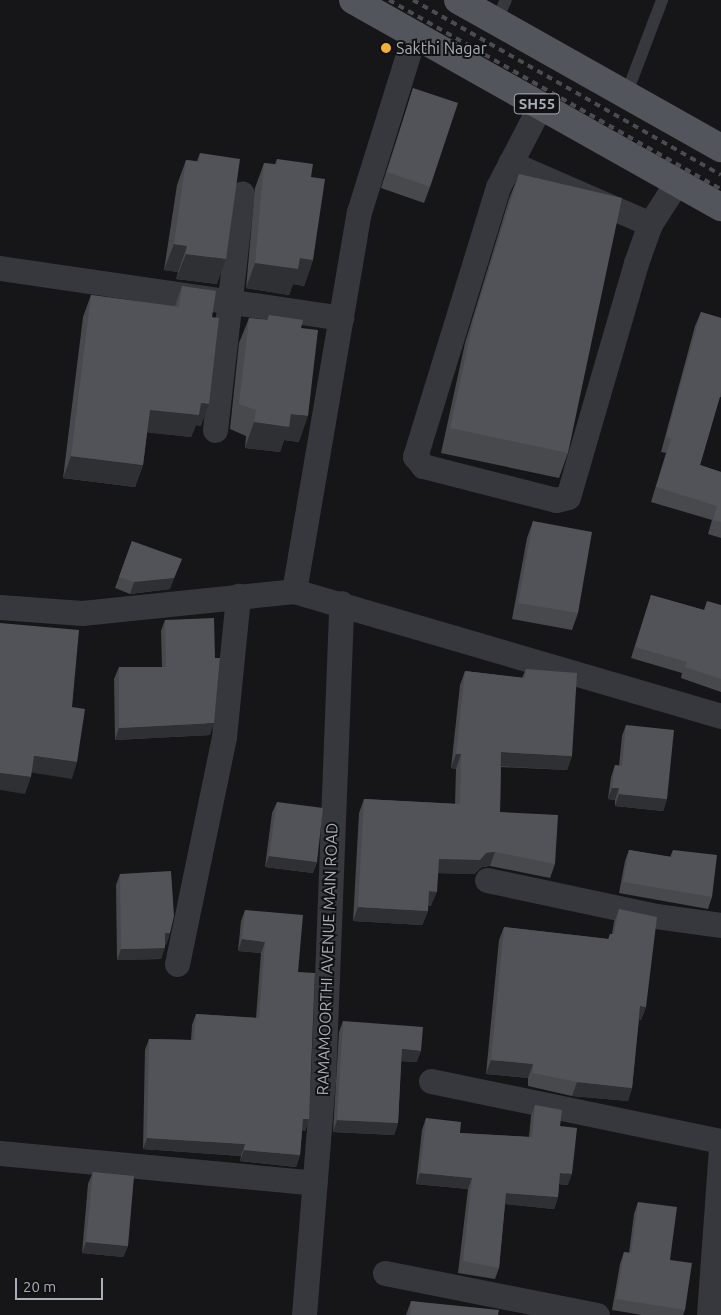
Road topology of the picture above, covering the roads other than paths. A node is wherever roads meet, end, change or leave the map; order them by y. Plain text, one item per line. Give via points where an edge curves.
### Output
1 (353, 0) edge
2 (458, 0) edge
3 (662, 0) edge
4 (501, 11) edge
5 (414, 35) junction
6 (626, 95) junction
7 (540, 106) junction
8 (721, 148) edge
9 (510, 163) junction
10 (677, 182) junction
11 (242, 194) dead end
12 (721, 207) edge
13 (650, 224) junction
14 (0, 268) edge
15 (230, 301) junction
16 (341, 318) junction
17 (215, 430) dead end
18 (294, 591) junction
19 (238, 596) junction
20 (341, 603) junction
21 (0, 607) edge
22 (721, 716) edge
23 (487, 880) dead end
24 (721, 925) edge
25 (177, 964) dead end
26 (431, 1081) dead end
27 (721, 1141) edge
28 (721, 1148) edge
29 (0, 1153) edge
30 (315, 1183) junction
31 (385, 1273) dead end
32 (714, 1299) edge
33 (304, 1315) edge
34 (597, 1315) edge

1 - 5 main road, SH55
2 - 4 main road
3 - 6 lane
4 - 6 main road
5 - 7 main road, SH55
5 - 16 street via 359,212
6 - 8 main road
7 - 9 street
7 - 10 main road, SH55
9 - 13 street
9 - 13 street via 498,187 415,456 423,466 556,500 568,497
10 - 12 main road, SH55
10 - 13 street
11 - 15 street
14 - 15 street
15 - 16 street
15 - 17 street
16 - 18 street
18 - 19 street
18 - 20 street
19 - 21 street via 82,613
19 - 25 street via 224,737
20 - 22 street
20 - 30 street, RAMAMOORTHI AVENUE MAIN ROAD via 323,1081
23 - 24 street via 656,916
26 - 27 street
28 - 32 street
29 - 30 street
30 - 33 street, RAMAMOORTHI AVENUE MAIN ROAD
31 - 34 street

